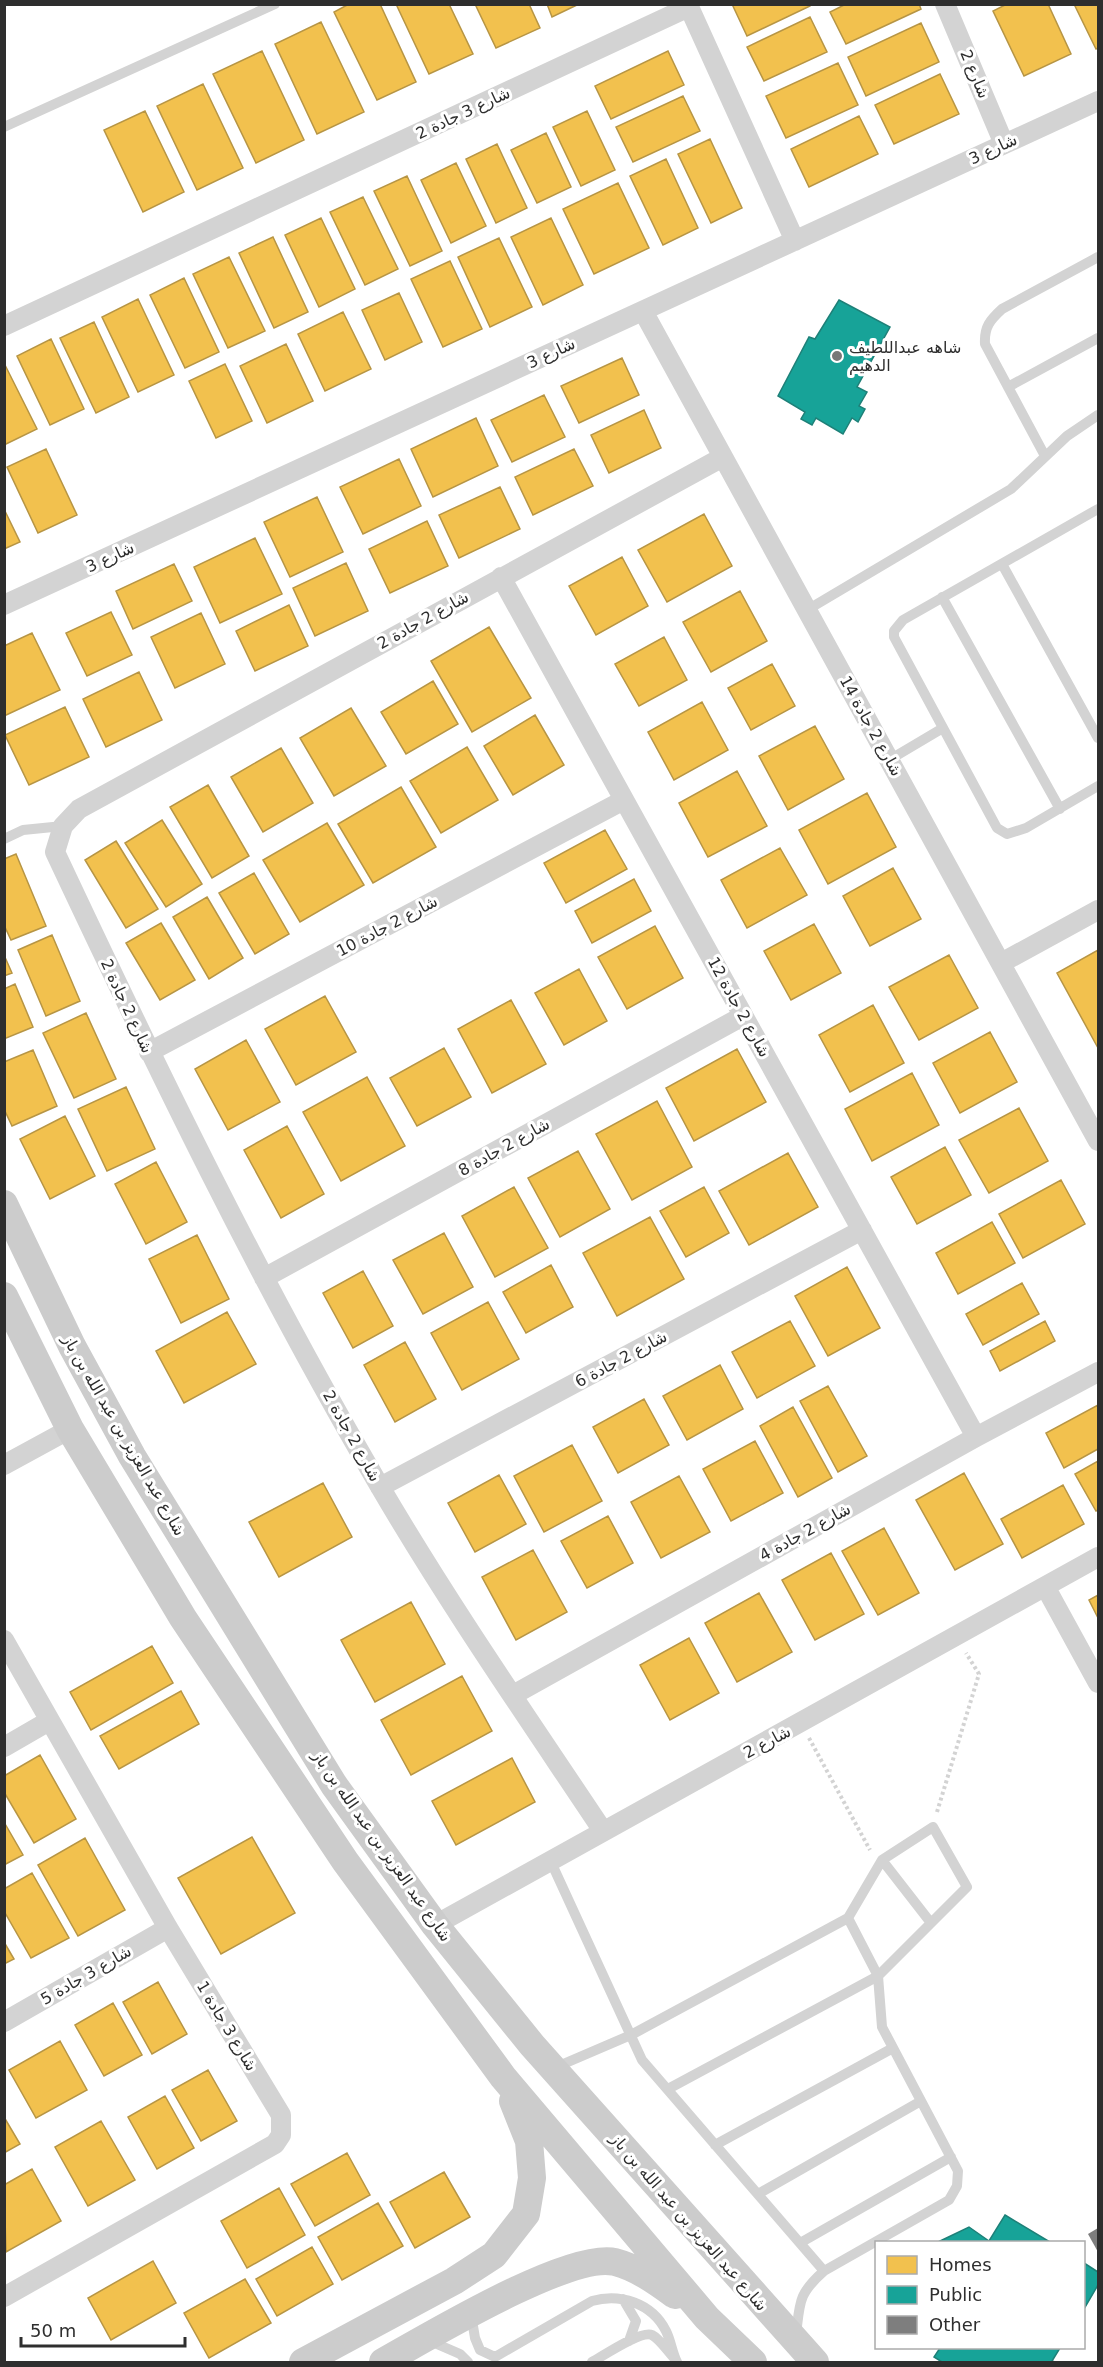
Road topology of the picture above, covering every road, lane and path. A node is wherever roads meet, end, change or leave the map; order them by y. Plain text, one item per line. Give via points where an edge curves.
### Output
1 (275, 4) edge
2 (945, 4) edge
3 (689, 6) edge
4 (1098, 101) edge
5 (4, 127) edge
6 (1004, 144) junction
7 (795, 241) junction
8 (1098, 257) edge
9 (643, 311) junction
10 (4, 326) edge
11 (1098, 338) edge
12 (1008, 387) junction
13 (1098, 415) edge
14 (1045, 456) junction
15 (723, 457) junction
16 (1098, 509) edge
17 (1002, 564) junction
18 (501, 577) junction
19 (942, 597) junction
20 (4, 605) edge
21 (807, 610) junction
22 (943, 728) junction
23 (1098, 738) edge
24 (889, 760) junction
25 (1098, 786) edge
26 (624, 800) junction
27 (1060, 808) junction
28 (63, 826) junction
29 (4, 839) edge
30 (1098, 910) edge
31 (1001, 963) junction
32 (743, 1016) junction
33 (149, 1052) junction
34 (1098, 1141) edge
35 (4, 1204) edge
36 (862, 1230) junction
37 (264, 1278) junction
38 (4, 1296) edge
39 (1098, 1372) edge
40 (70, 1429) junction
41 (976, 1437) junction
42 (4, 1465) edge
43 (380, 1487) junction
44 (122, 1514) junction
45 (194, 1557) junction
46 (1098, 1557) edge
47 (1046, 1588) junction
48 (183, 1618) junction
49 (957, 1638) junction
50 (4, 1640) edge
51 (1098, 1683) edge
52 (513, 1695) junction
53 (280, 1696) junction
54 (49, 1721) junction
55 (801, 1724) junction
56 (4, 1746) edge
57 (933, 1827) junction
58 (603, 1831) junction
59 (551, 1862) junction
60 (880, 1862) junction
61 (848, 1918) junction
62 (931, 1923) junction
63 (435, 1925) junction
64 (168, 1928) junction
65 (878, 1976) junction
66 (4, 2022) edge
67 (631, 2035) junction
68 (893, 2048) junction
69 (554, 2068) junction
70 (503, 2077) junction
71 (668, 2090) junction
72 (921, 2101) junction
73 (715, 2145) junction
74 (951, 2157) junction
75 (758, 2194) junction
76 (876, 2241) edge
77 (875, 2242) edge
78 (800, 2243) junction
79 (824, 2271) junction
80 (454, 2281) junction
81 (4, 2297) edge
82 (623, 2299) junction
83 (471, 2313) junction
84 (707, 2318) junction
85 (424, 2339) junction
86 (628, 2342) junction
87 (795, 2342) junction
88 (500, 2359) edge
89 (676, 2361) edge
90 (303, 2362) edge
91 (383, 2362) edge
92 (468, 2362) edge
93 (592, 2362) edge
94 (753, 2362) edge
95 (815, 2362) edge

1 - 5 lane
2 - 6 street, شارع 2
3 - 7 street, شارع 3 جادة 2
3 - 10 street, شارع 3 جادة 2
4 - 6 street, شارع 3
6 - 7 street, شارع 3
7 - 9 street, شارع 3
8 - 12 lane via 1002,309 989,320 985,344
9 - 15 street, شارع 2 جادة 14
9 - 20 street, شارع 3
11 - 12 lane
12 - 14 lane
13 - 14 lane
14 - 21 lane via 1011,489
15 - 18 street, شارع 2 جادة 2
15 - 21 street, شارع 2 جادة 14
16 - 17 lane
17 - 19 lane
17 - 23 lane
18 - 26 street, شارع 2 جادة 12
18 - 28 street, شارع 2 جادة 2 via 79,809
19 - 22 lane via 903,620 894,637
19 - 27 lane
21 - 24 street, شارع 2 جادة 14
22 - 24 lane
22 - 27 lane via 997,828 1007,834 1016,832
24 - 31 street, شارع 2 جادة 14
25 - 27 lane
26 - 32 street, شارع 2 جادة 12
26 - 33 street, شارع 2 جادة 10
28 - 29 lane via 22,830
28 - 33 street, شارع 2 جادة 2 via 55,852
30 - 31 street
31 - 34 street, شارع 2 جادة 14
32 - 36 street, شارع 2 جادة 12
32 - 37 street, شارع 2 جادة 8
33 - 37 street, شارع 2 جادة 2
35 - 45 street, شارع عبد العزيز بن عبد الله بن باز via 72,1346 132,1456
36 - 41 street, شارع 2 جادة 12
36 - 43 street, شارع 2 جادة 6
37 - 43 street, شارع 2 جادة 2
38 - 40 street
39 - 41 street, شارع 2 جادة 4
40 - 42 street
40 - 44 street
41 - 52 street, شارع 2 جادة 4
43 - 52 street, شارع 2 جادة 2
44 - 45 street via 137,1526 165,1566 174,1571
44 - 48 street
45 - 53 street, شارع عبد العزيز بن عبد الله بن باز
46 - 47 street, شارع 2
47 - 49 street, شارع 2
47 - 51 street
48 - 53 street via 195,1606 203,1606 216,1617 259,1681
48 - 70 street via 345,1861
49 - 55 street, شارع 2
49 - 57 path via 979,1674
50 - 54 street, شارع 3 جادة 1
52 - 58 street, شارع 2 جادة 2
53 - 63 street, شارع عبد العزيز بن عبد الله بن باز via 334,1785
54 - 56 street
54 - 64 street, شارع 3 جادة 1
55 - 58 street, شارع 2
55 - 60 path
57 - 60 lane
57 - 62 lane via 967,1887
58 - 59 street, شارع 2
59 - 63 street, شارع 2
59 - 67 lane
60 - 61 lane
60 - 62 lane
61 - 65 lane
61 - 67 lane
62 - 65 lane
63 - 69 street, شارع عبد العزيز بن عبد الله بن باز
64 - 66 street, شارع 3 جادة 5
64 - 81 street, شارع 3 جادة 1 via 281,2115 281,2135 275,2144
65 - 68 lane via 882,2027
65 - 71 lane
67 - 69 lane
67 - 71 lane via 642,2060
68 - 72 lane
68 - 73 lane
69 - 87 street, شارع عبد العزيز بن عبد الله بن باز
70 - 80 street via 530,2141 532,2178 526,2214 494,2255
70 - 84 street
71 - 73 lane
72 - 74 lane
72 - 75 lane
73 - 75 lane
74 - 76 lane via 958,2171 957,2186 949,2199
74 - 78 lane
75 - 78 lane
77 - 79 lane
78 - 79 lane
79 - 87 lane via 806,2287 800,2301
80 - 83 street via 469,2294
80 - 90 street
82 - 86 lane via 636,2321
82 - 88 lane via 592,2301
82 - 89 lane via 649,2310 658,2319 670,2339
83 - 84 street via 568,2268 614,2262 648,2276
83 - 85 street
83 - 88 lane via 480,2350
84 - 94 street
85 - 91 street
85 - 92 lane via 460,2354
86 - 89 lane via 638,2336 654,2336
86 - 93 lane
87 - 95 street, شارع عبد العزيز بن عبد الله بن باز

